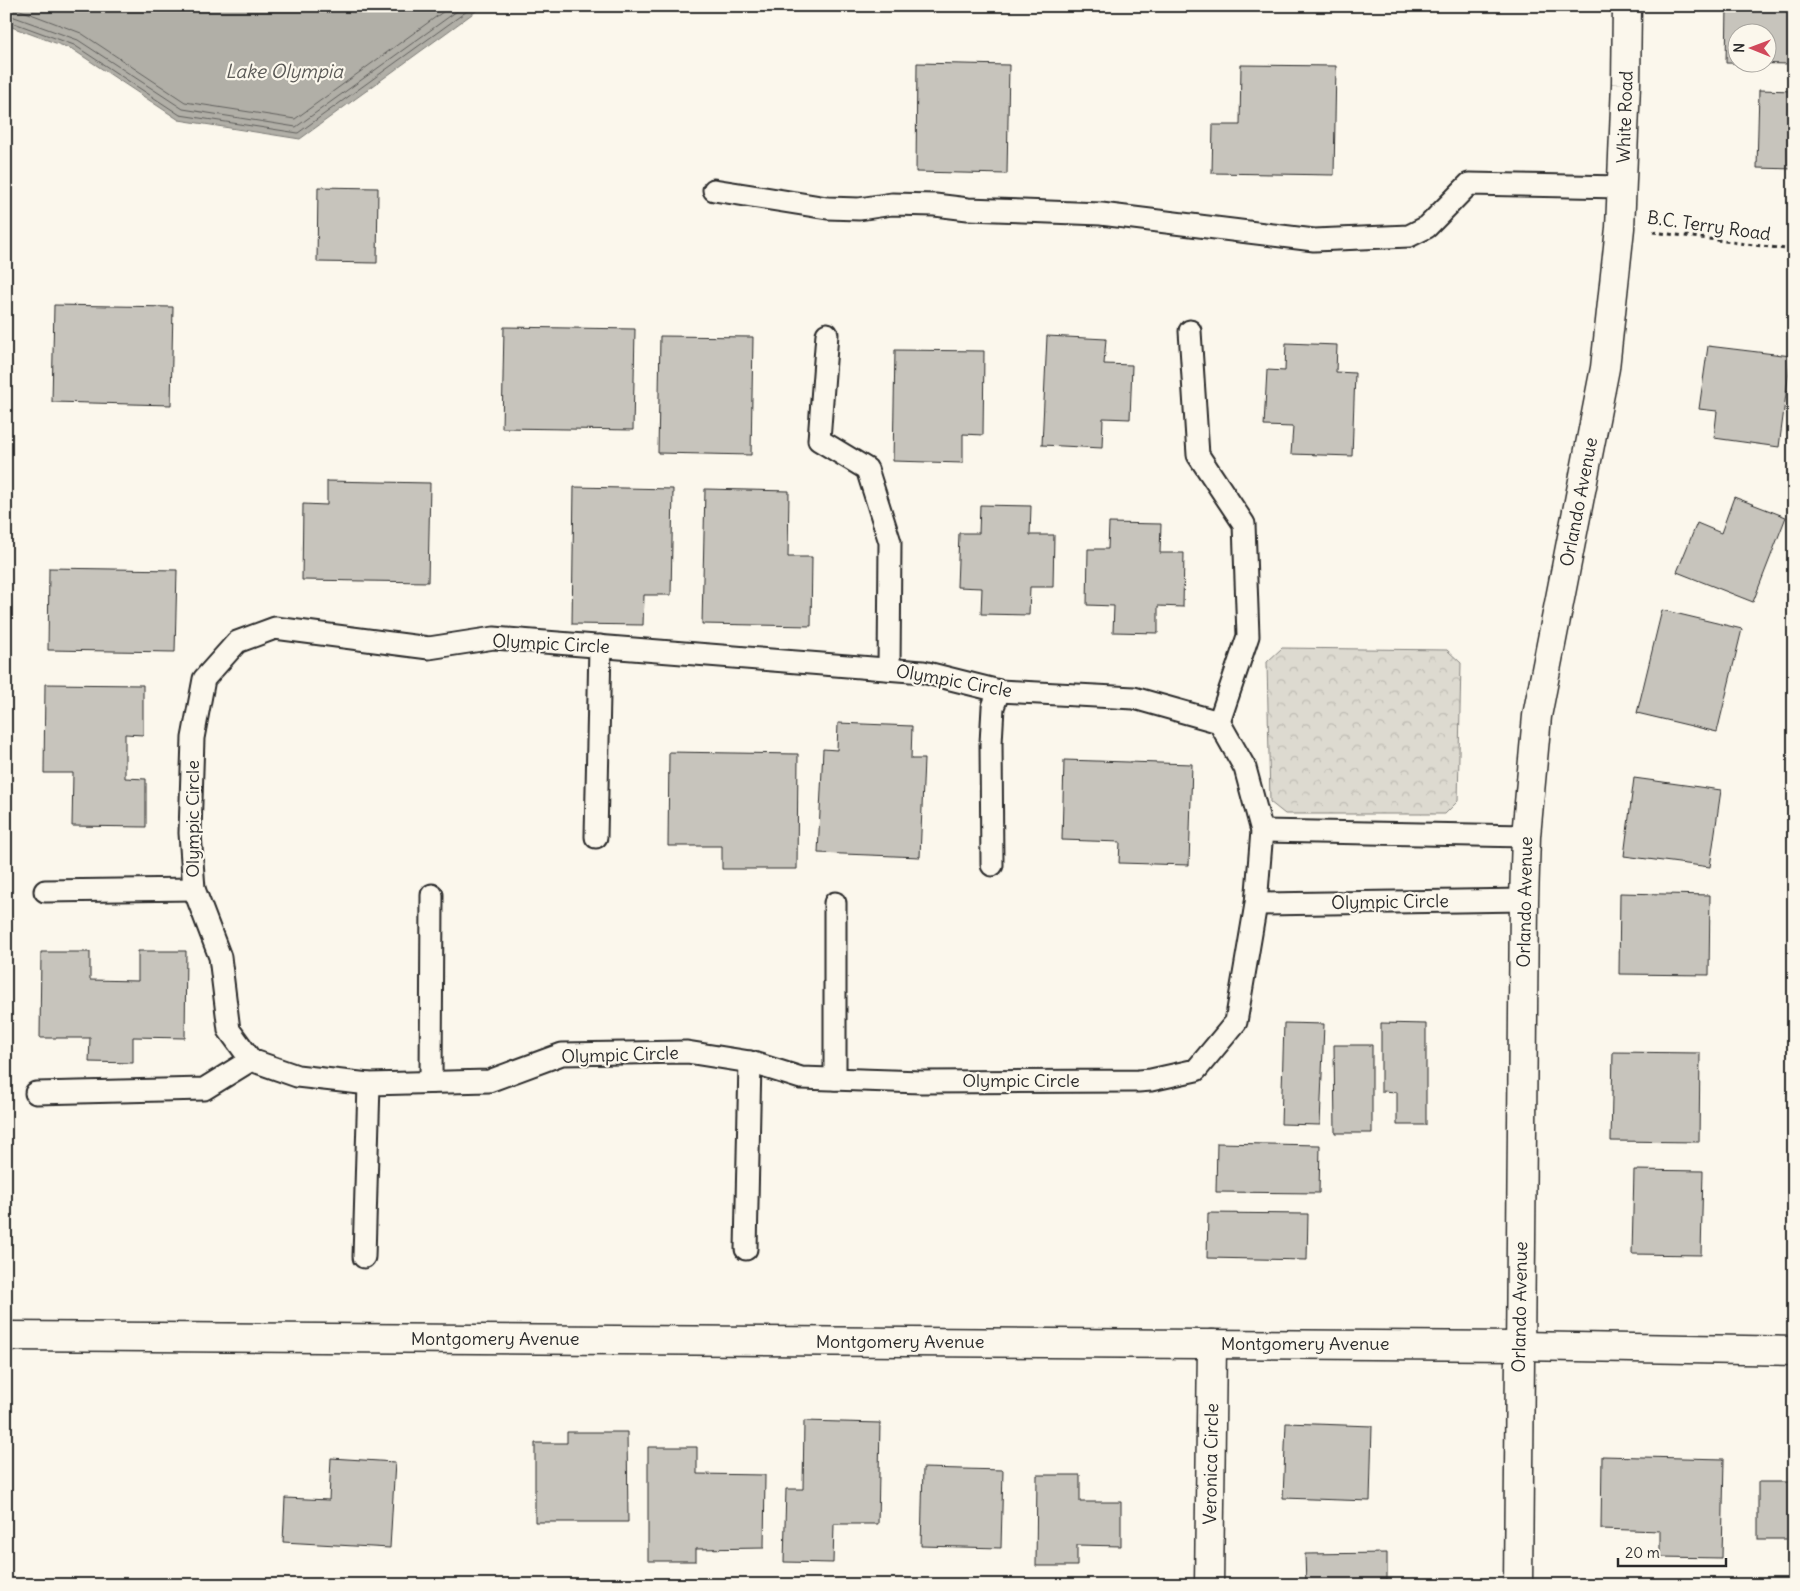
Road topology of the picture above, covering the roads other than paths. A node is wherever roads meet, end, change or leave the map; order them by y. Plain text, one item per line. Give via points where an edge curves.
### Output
1 (1627, 6) edge
2 (1622, 187) junction
3 (714, 190) dead end
4 (1620, 228) joint
5 (1190, 331) dead end
6 (827, 334) dead end
7 (600, 646) junction
8 (889, 669) junction
9 (999, 691) junction
10 (1219, 722) junction
11 (1262, 831) junction
12 (1526, 836) junction
13 (596, 837) dead end
14 (992, 866) dead end
15 (45, 890) dead end
16 (194, 890) junction
17 (432, 895) dead end
18 (1524, 900) junction
19 (835, 903) dead end
20 (1256, 904) junction
21 (251, 1060) junction
22 (750, 1062) junction
23 (835, 1079) junction
24 (431, 1082) junction
25 (369, 1084) junction
26 (36, 1093) dead end
27 (746, 1249) dead end
28 (364, 1257) dead end
29 (6, 1336) edge
30 (1212, 1344) junction
31 (1520, 1346) junction
32 (1794, 1351) edge
33 (1209, 1585) edge
34 (1518, 1585) edge

1 - 2 street, White Road
2 - 3 lane via 1470,184 1427,227 1409,236 1314,240 1101,214 892,204 827,208
2 - 4 street, White Road
4 - 12 street, Orlando Avenue via 1605,368 1537,716
5 - 10 lane via 1198,455 1244,524 1248,636
6 - 8 lane via 819,440 867,469 890,542
7 - 8 lane, Olympic Circle
7 - 13 lane
7 - 16 lane, Olympic Circle via 494,638 429,648 275,628 237,642 204,679 193,738 190,832
8 - 9 lane, Olympic Circle via 923,672
9 - 10 lane, Olympic Circle via 1134,698
9 - 14 lane via 993,707
10 - 11 lane, Olympic Circle via 1245,768
11 - 12 lane
11 - 20 lane, Olympic Circle
12 - 18 street, Orlando Avenue
15 - 16 lane
16 - 21 lane, Olympic Circle via 220,957 229,1030
17 - 24 lane
18 - 20 lane, Olympic Circle
18 - 31 street, Orlando Avenue
19 - 23 lane
20 - 23 lane, Olympic Circle via 1236,1022 1196,1070 1151,1080 920,1082
21 - 25 lane, Olympic Circle via 297,1076
21 - 26 lane via 204,1089
22 - 23 lane, Olympic Circle via 801,1078
22 - 24 lane, Olympic Circle via 687,1052 562,1054 489,1080
22 - 27 lane
24 - 25 lane, Olympic Circle
25 - 28 lane
29 - 30 street, Montgomery Avenue
30 - 31 street, Montgomery Avenue
30 - 33 street, Veronica Circle
31 - 32 street, Montgomery Avenue
31 - 34 street, Orlando Avenue

